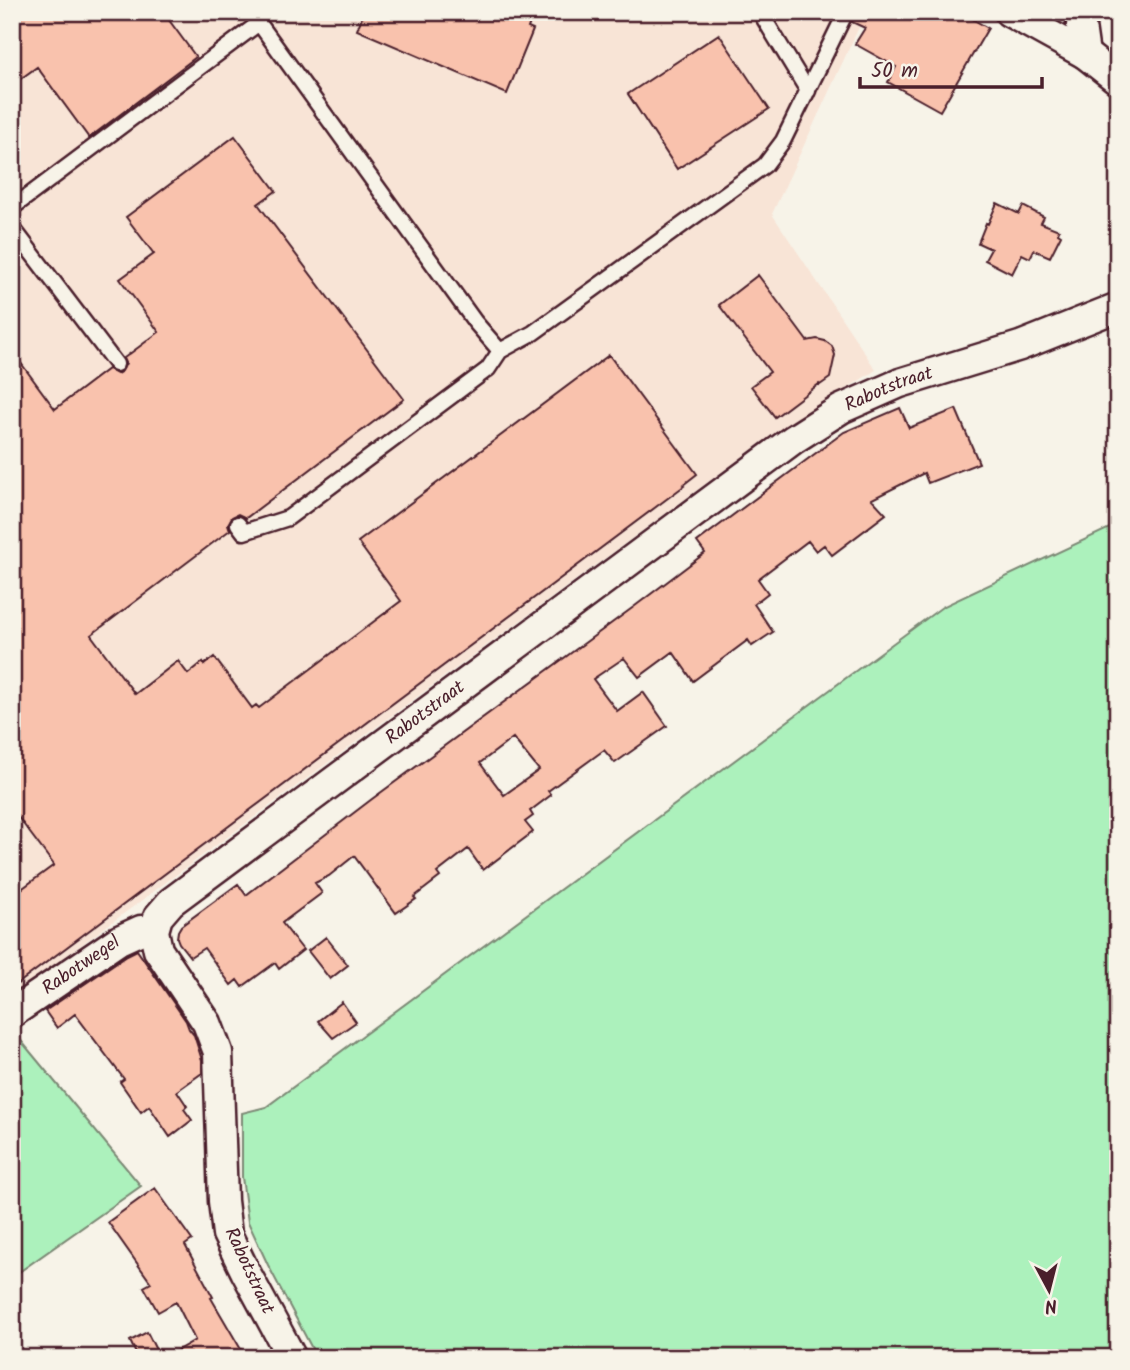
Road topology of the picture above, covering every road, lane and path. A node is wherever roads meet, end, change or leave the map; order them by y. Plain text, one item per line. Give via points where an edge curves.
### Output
1 (846, 12) edge
2 (1009, 12) edge
3 (1082, 12) edge
4 (255, 17) edge
5 (763, 17) dead end
6 (1085, 54) junction
7 (1118, 80) edge
8 (808, 92) junction
9 (12, 208) edge
10 (12, 228) edge
11 (1118, 307) edge
12 (500, 351) junction
13 (116, 364) dead end
14 (238, 524) dead end
15 (154, 931) junction
16 (12, 1013) edge
17 (292, 1358) edge

1 - 8 lane
2 - 6 street
3 - 6 street
4 - 9 lane
4 - 12 lane
5 - 8 lane
6 - 7 street
8 - 12 lane via 765,165 533,333
10 - 13 lane
11 - 15 street, Rabotstraat via 1020,346 900,383 841,409 794,439 171,902 158,917
12 - 14 lane via 488,369 288,518 244,532
15 - 16 street, Rabotwegel via 141,930 119,940
15 - 17 street, Rabotstraat via 158,950 206,1024 218,1052 227,1234

